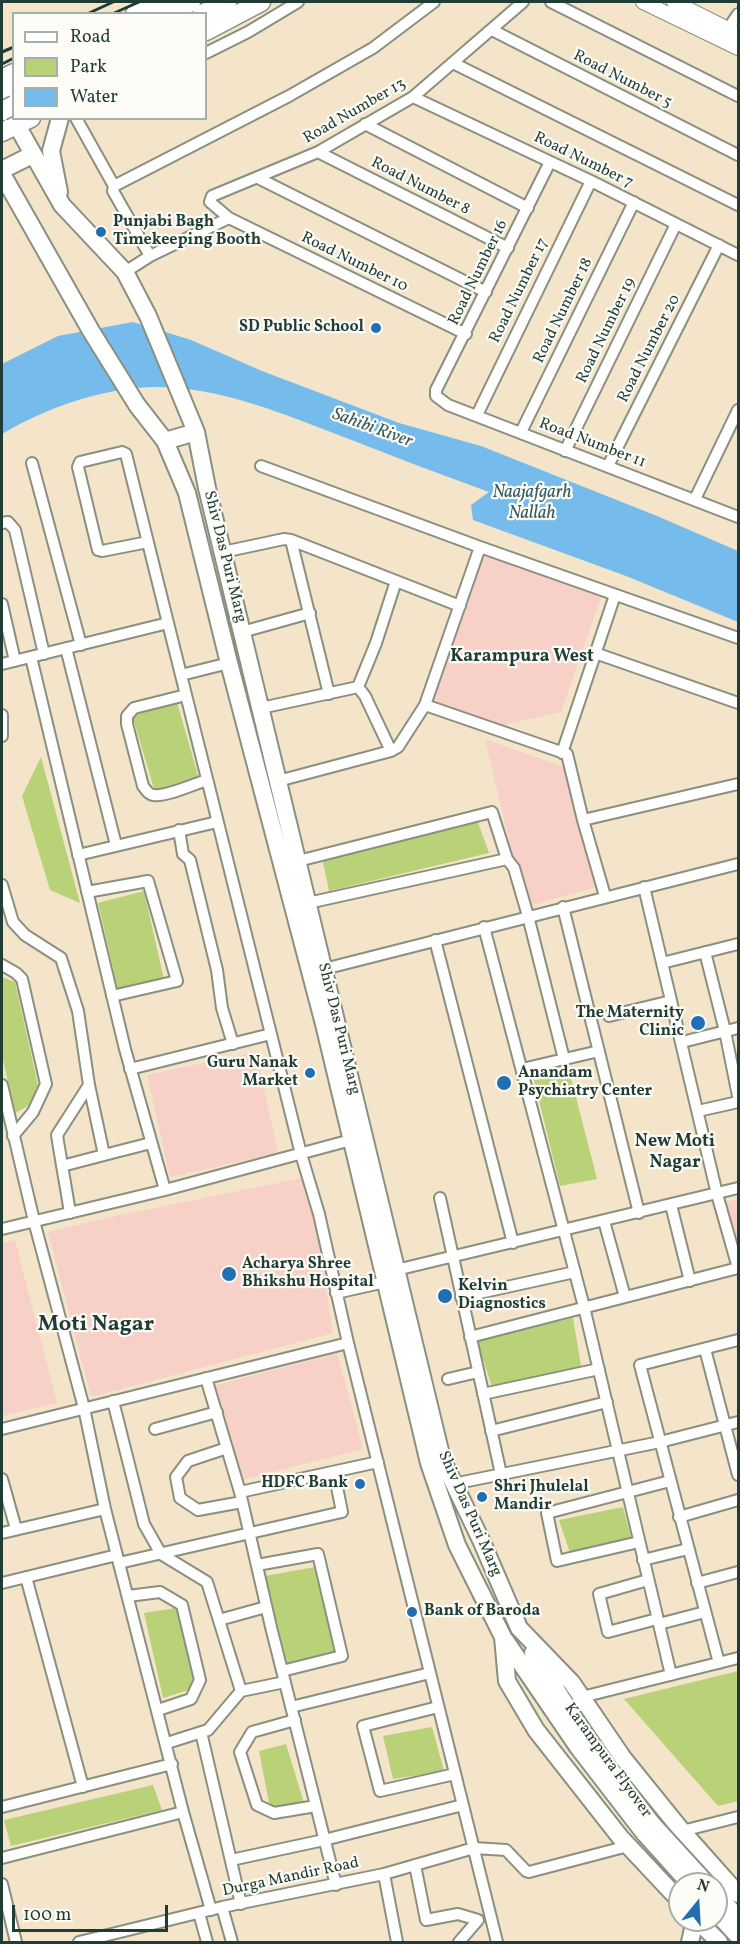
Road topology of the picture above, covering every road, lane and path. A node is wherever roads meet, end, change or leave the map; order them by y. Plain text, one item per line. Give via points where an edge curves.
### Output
1 (159, 2) edge
2 (191, 2) edge
3 (227, 2) edge
4 (261, 2) edge
5 (298, 2) edge
6 (434, 2) edge
7 (523, 2) edge
8 (551, 2) edge
9 (643, 2) edge
10 (675, 2) edge
11 (139, 12) edge
12 (171, 12) edge
13 (206, 12) edge
14 (738, 14) edge
15 (207, 30) edge
16 (492, 30) junction
17 (733, 32) edge
18 (738, 48) edge
19 (207, 52) edge
20 (453, 63) junction
21 (738, 96) edge
22 (413, 98) junction
23 (2, 99) edge
24 (12, 118) edge
25 (59, 120) edge
26 (77, 120) edge
27 (365, 124) junction
28 (16, 125) edge
29 (318, 152) junction
30 (32, 155) junction
31 (738, 155) edge
32 (550, 162) junction
33 (2, 172) edge
34 (258, 178) junction
35 (591, 181) junction
36 (114, 186) junction
37 (634, 202) junction
38 (738, 204) edge
39 (62, 205) junction
40 (528, 208) junction
41 (228, 218) junction
42 (676, 224) junction
43 (719, 245) junction
44 (508, 248) junction
45 (738, 255) edge
46 (150, 256) junction
47 (125, 272) junction
48 (486, 292) junction
49 (466, 334) junction
50 (436, 396) joint
51 (738, 410) edge
52 (477, 415) junction
53 (196, 432) junction
54 (521, 432) junction
55 (165, 441) junction
56 (565, 451) junction
57 (32, 464) dead end
58 (261, 465) dead end
59 (608, 466) junction
60 (695, 499) junction
61 (738, 517) edge
62 (2, 523) edge
63 (291, 540) junction
64 (148, 542) junction
65 (480, 547) junction
66 (223, 552) junction
67 (396, 581) junction
68 (615, 596) junction
69 (2, 604) edge
70 (460, 606) junction
71 (310, 613) junction
72 (168, 623) junction
73 (242, 632) junction
74 (738, 638) edge
75 (81, 645) junction
76 (66, 648) junction
77 (596, 653) junction
78 (44, 654) junction
79 (31, 657) junction
80 (15, 661) junction
81 (229, 663) junction
82 (2, 664) edge
83 (181, 675) junction
84 (358, 687) junction
85 (329, 694) junction
86 (186, 695) junction
87 (738, 703) edge
88 (425, 705) junction
89 (261, 708) junction
90 (2, 715) edge
91 (2, 736) edge
92 (391, 751) junction
93 (562, 753) junction
94 (207, 780) junction
95 (278, 781) junction
96 (738, 784) edge
97 (583, 820) junction
98 (217, 822) junction
99 (179, 830) junction
100 (116, 846) junction
101 (78, 855) junction
102 (507, 859) junction
103 (298, 861) junction
104 (738, 864) edge
105 (2, 885) edge
106 (644, 887) junction
107 (87, 892) junction
108 (605, 896) junction
109 (308, 903) junction
110 (563, 907) junction
111 (528, 916) junction
112 (484, 927) junction
113 (435, 940) junction
114 (738, 944) edge
115 (705, 952) junction
116 (662, 963) junction
117 (2, 964) edge
118 (324, 969) junction
119 (112, 996) junction
120 (671, 1001) junction
121 (609, 1016) dead end
122 (738, 1028) edge
123 (725, 1031) junction
124 (271, 1034) junction
125 (682, 1042) junction
126 (232, 1044) junction
127 (599, 1051) junction
128 (564, 1059) junction
129 (130, 1069) junction
130 (522, 1069) junction
131 (2, 1085) edge
132 (89, 1085) junction
133 (738, 1096) edge
134 (738, 1102) edge
135 (698, 1111) junction
136 (6, 1121) edge
137 (14, 1136) junction
138 (351, 1140) junction
139 (151, 1143) junction
140 (301, 1154) junction
141 (104, 1155) junction
142 (62, 1166) junction
143 (738, 1188) edge
144 (165, 1190) junction
145 (717, 1194) junction
146 (440, 1198) dead end
147 (671, 1205) junction
148 (70, 1212) junction
149 (639, 1213) junction
150 (34, 1221) junction
151 (604, 1221) junction
152 (2, 1229) edge
153 (564, 1230) junction
154 (513, 1242) junction
155 (452, 1257) junction
156 (738, 1268) edge
157 (575, 1272) junction
158 (391, 1276) junction
159 (690, 1281) junction
160 (336, 1293) junction
161 (461, 1297) junction
162 (625, 1297) junction
163 (584, 1307) junction
164 (470, 1337) junction
165 (738, 1340) edge
166 (348, 1343) junction
167 (705, 1348) junction
168 (599, 1369) junction
169 (478, 1372) junction
170 (207, 1378) junction
171 (448, 1379) dead end
172 (483, 1394) junction
173 (113, 1401) junction
174 (607, 1402) junction
175 (84, 1408) junction
176 (216, 1412) junction
177 (738, 1422) edge
178 (725, 1425) junction
179 (155, 1429) dead end
180 (2, 1430) edge
181 (491, 1431) junction
182 (660, 1442) junction
183 (227, 1448) junction
184 (616, 1450) junction
185 (378, 1462) junction
186 (334, 1472) junction
187 (501, 1474) junction
188 (738, 1475) edge
189 (2, 1479) edge
190 (670, 1481) junction
191 (453, 1484) junction
192 (627, 1492) junction
193 (241, 1497) junction
194 (738, 1500) edge
195 (105, 1509) junction
196 (680, 1517) junction
197 (16, 1529) junction
198 (2, 1533) edge
199 (250, 1534) junction
200 (639, 1542) junction
201 (688, 1549) junction
202 (162, 1554) junction
203 (118, 1559) junction
204 (643, 1560) junction
205 (257, 1565) junction
206 (738, 1572) edge
207 (26, 1577) junction
208 (648, 1580) junction
209 (2, 1583) edge
210 (697, 1583) junction
211 (128, 1596) junction
212 (266, 1607) junction
213 (705, 1612) junction
214 (219, 1620) junction
215 (658, 1622) junction
216 (519, 1628) junction
217 (503, 1637) junction
218 (738, 1658) edge
219 (718, 1663) junction
220 (430, 1673) junction
221 (671, 1675) junction
222 (283, 1676) junction
223 (241, 1691) junction
224 (582, 1697) junction
225 (291, 1707) junction
226 (438, 1707) junction
227 (158, 1710) junction
228 (295, 1720) junction
229 (201, 1732) junction
230 (166, 1743) junction
231 (172, 1764) junction
232 (455, 1774) junction
233 (83, 1787) junction
234 (463, 1804) junction
235 (316, 1806) junction
236 (2, 1807) edge
237 (183, 1812) junction
238 (738, 1817) edge
239 (649, 1830) junction
240 (682, 1831) junction
241 (324, 1840) junction
242 (628, 1846) junction
243 (474, 1848) junction
244 (700, 1852) junction
245 (2, 1858) edge
246 (231, 1860) junction
247 (415, 1865) junction
248 (681, 1872) edge
249 (695, 1872) edge
250 (384, 1874) junction
251 (661, 1881) junction
252 (2, 1884) edge
253 (336, 1885) junction
254 (668, 1889) edge
255 (738, 1894) edge
256 (240, 1904) junction
257 (217, 1909) junction
258 (199, 1913) junction
259 (16, 1942) edge
260 (79, 1942) edge
261 (207, 1942) edge
262 (232, 1942) edge
263 (397, 1942) edge
264 (459, 1942) edge
265 (497, 1942) edge

1 - 11 main road
2 - 12 main road
3 - 13 main road
4 - 15 main road
5 - 19 street
6 - 36 street via 373,48
7 - 16 street, Road Number 13
8 - 21 street
9 - 18 street
10 - 17 street
14 - 17 street
16 - 20 street, Road Number 13
16 - 31 street, Road Number 5
20 - 22 street, Road Number 13
20 - 38 street
22 - 27 street, Road Number 13
22 - 32 street, Road Number 7
23 - 24 main road, Shiv Das Puri Marg
25 - 39 main road via 51,152
26 - 36 street
27 - 29 street, Road Number 13
27 - 40 street
28 - 30 main road, Shiv Das Puri Marg
29 - 34 street, Road Number 13
29 - 44 street, Road Number 8
30 - 33 main road
30 - 39 main road, Shiv Das Puri Marg
32 - 35 street, Road Number 7
32 - 40 street, Road Number 16
33 - 55 main road, Shiv Das Puri Marg via 91,331 137,405
34 - 41 street, Road Number 13 via 212,196 210,202
34 - 48 street
35 - 37 street, Road Number 7
35 - 52 street, Road Number 17
36 - 46 street via 113,191
37 - 42 street, Road Number 7
37 - 54 street, Road Number 18
39 - 47 main road, Shiv Das Puri Marg
40 - 44 street, Road Number 16
41 - 46 street
41 - 49 street, Road Number 10
42 - 43 street, Road Number 7
42 - 56 street, Road Number 19
43 - 45 street, Road Number 7
43 - 59 street, Road Number 20
44 - 48 street, Road Number 16
46 - 47 street
47 - 53 main road, Shiv Das Puri Marg via 148,316
48 - 49 street, Road Number 16
49 - 50 street, Road Number 16
50 - 52 street, Road Number 11 via 448,405
51 - 60 street
52 - 54 street, Road Number 11
53 - 55 main road
53 - 66 main road, Shiv Das Puri Marg
54 - 56 street, Road Number 11
55 - 81 main road, Shiv Das Puri Marg via 187,493
56 - 59 street, Road Number 11
57 - 75 street
58 - 65 street
59 - 60 street, Road Number 11
60 - 61 street, Road Number 11
62 - 78 street via 8,522 15,530
63 - 66 street
63 - 67 street
63 - 71 street
64 - 64 street via 125,453 80,462 98,550
64 - 72 street
65 - 68 street
65 - 70 street
66 - 73 main road, Shiv Das Puri Marg
67 - 70 street
67 - 84 street
68 - 74 street
68 - 77 street
69 - 80 street
70 - 88 street
71 - 73 street
71 - 85 street
72 - 75 street
72 - 83 street
73 - 89 main road, Shiv Das Puri Marg
75 - 76 street
76 - 78 street
76 - 100 street
77 - 87 street
77 - 93 street
78 - 79 street
79 - 80 street
79 - 101 street
80 - 82 street
81 - 83 street
81 - 138 main road, Shiv Das Puri Marg
83 - 86 street
84 - 85 street
84 - 92 street
85 - 89 street
86 - 94 street
86 - 94 street via 134,708 127,724 143,786 152,796
88 - 92 street via 403,741
88 - 93 street
89 - 95 main road, Shiv Das Puri Marg
90 - 91 street
92 - 95 street
93 - 97 street via 567,754
94 - 98 street
95 - 103 main road, Shiv Das Puri Marg
96 - 97 street
97 - 108 street
98 - 99 street
98 - 124 street
99 - 100 street
99 - 126 street via 183,854 190,860
100 - 101 street
101 - 107 street
102 - 103 street via 492,812
102 - 109 street
102 - 111 street via 514,868
103 - 109 main road, Shiv Das Puri Marg
104 - 106 street
105 - 132 street via 13,922 25,935 61,958 78,1011
106 - 108 street
106 - 116 street
107 - 119 street
107 - 119 street via 148,881 177,981
108 - 110 street
109 - 118 main road, Shiv Das Puri Marg
110 - 111 street
110 - 127 street
111 - 112 street
111 - 128 street
112 - 113 street
112 - 130 street
113 - 118 street
113 - 154 street
114 - 115 street
115 - 116 street
115 - 123 street
116 - 120 street
117 - 137 street via 22,979 46,1084 33,1112
118 - 158 main road, Shiv Das Puri Marg
119 - 129 street
120 - 121 street
120 - 125 street
122 - 123 street
123 - 125 street
123 - 133 street
124 - 126 street
124 - 140 street
125 - 135 street
126 - 129 street
127 - 128 street
127 - 149 street
128 - 130 street
129 - 139 street
130 - 153 street
131 - 136 street
132 - 141 street
132 - 142 street via 57,1135
134 - 135 street
135 - 145 street
136 - 137 street
137 - 150 street
138 - 140 street
138 - 158 main road, Shiv Das Puri Marg
139 - 141 street
139 - 144 street
140 - 144 street
140 - 160 street
141 - 142 street
142 - 148 street
143 - 145 street
144 - 148 street
145 - 147 street
145 - 156 street
146 - 155 street
147 - 149 street
147 - 159 street
148 - 150 street
149 - 151 street
150 - 152 street
150 - 175 street
151 - 153 street
151 - 162 street
153 - 154 street
153 - 157 street
154 - 155 street
155 - 158 street
155 - 161 street
156 - 159 street
157 - 161 street
157 - 163 street
158 - 160 street
158 - 191 main road, Shiv Das Puri Marg via 442,1459
158 - 217 main road, Shiv Das Puri Marg via 429,1462 457,1545
159 - 162 street
160 - 166 street
161 - 164 street
162 - 163 street
163 - 164 street
163 - 168 street
164 - 169 street
165 - 167 street
166 - 170 street
166 - 185 street
167 - 178 street
167 - 182 street via 640,1365
168 - 172 street
168 - 174 street
169 - 171 street
169 - 172 street
170 - 173 street
170 - 176 street
172 - 181 street
173 - 175 street
173 - 202 street via 144,1524
174 - 181 street
174 - 184 street
175 - 180 street
175 - 195 street
176 - 179 street
176 - 183 street
177 - 178 street
178 - 182 street
178 - 188 street
181 - 187 street
182 - 184 street
182 - 190 street
183 - 193 street
183 - 193 street via 188,1461 176,1478 180,1498 198,1510
184 - 187 street
184 - 192 street
185 - 186 street
185 - 220 street
186 - 193 street
186 - 199 street via 342,1512
187 - 191 street
189 - 197 street
190 - 192 street
190 - 196 street
191 - 216 main road, Shiv Das Puri Marg
192 - 200 street
192 - 200 street via 547,1513 557,1561
193 - 199 street
194 - 196 street
195 - 197 street
195 - 203 street
196 - 201 street
197 - 198 street
199 - 202 street
199 - 205 street
200 - 204 street
201 - 204 street
201 - 210 street
202 - 203 street
202 - 214 street via 207,1582
203 - 207 street
203 - 211 street
204 - 208 street
205 - 212 street
205 - 222 street via 318,1554 340,1644 342,1656
206 - 210 street
207 - 209 street
207 - 233 street
208 - 215 street
208 - 215 street via 599,1594 608,1632
210 - 213 street
211 - 227 street
211 - 227 street via 160,1592 183,1605 200,1680 191,1699
212 - 214 street
212 - 222 street
213 - 215 street
213 - 219 street
214 - 223 street
215 - 221 street
216 - 224 main road, Shiv Das Puri Marg
216 - 239 main road, Karampura Flyover
217 - 239 main road, Karampura Flyover via 578,1747
217 - 242 main road, Shiv Das Puri Marg via 507,1681 536,1730
218 - 219 street
219 - 221 street
220 - 225 street
220 - 226 street
221 - 224 street
222 - 223 street
222 - 225 street
223 - 229 street via 208,1730
224 - 240 main road, Shiv Das Puri Marg via 623,1758
225 - 228 street
226 - 232 street
226 - 232 street via 363,1726 380,1791
227 - 230 street
228 - 235 street
228 - 235 street via 252,1732 240,1752 257,1805 274,1813
229 - 230 street
229 - 246 street
230 - 231 street
231 - 233 street
231 - 237 street
232 - 234 street
233 - 236 street
234 - 241 street
234 - 243 street
235 - 241 street
237 - 245 street
237 - 257 street
238 - 240 street
239 - 248 main road, Karampura Flyover, bridge
239 - 249 main road, Karampura Flyover, bridge
240 - 244 main road, Shiv Das Puri Marg
241 - 246 street
241 - 253 street
242 - 243 street, Durga Mandir Road via 529,1872 506,1850
242 - 251 main road, Shiv Das Puri Marg
243 - 247 street, Durga Mandir Road
243 - 265 street
244 - 251 main road
244 - 255 main road, Shiv Das Puri Marg
246 - 256 street
247 - 250 street, Durga Mandir Road
247 - 264 street via 426,1920 458,1914 478,1920
250 - 253 street, Durga Mandir Road
250 - 263 street
251 - 254 main road, Shiv Das Puri Marg
252 - 259 street
253 - 256 street, Durga Mandir Road
256 - 257 street, Durga Mandir Road
257 - 258 street, Durga Mandir Road
257 - 262 street
258 - 260 street, Durga Mandir Road
258 - 261 street

